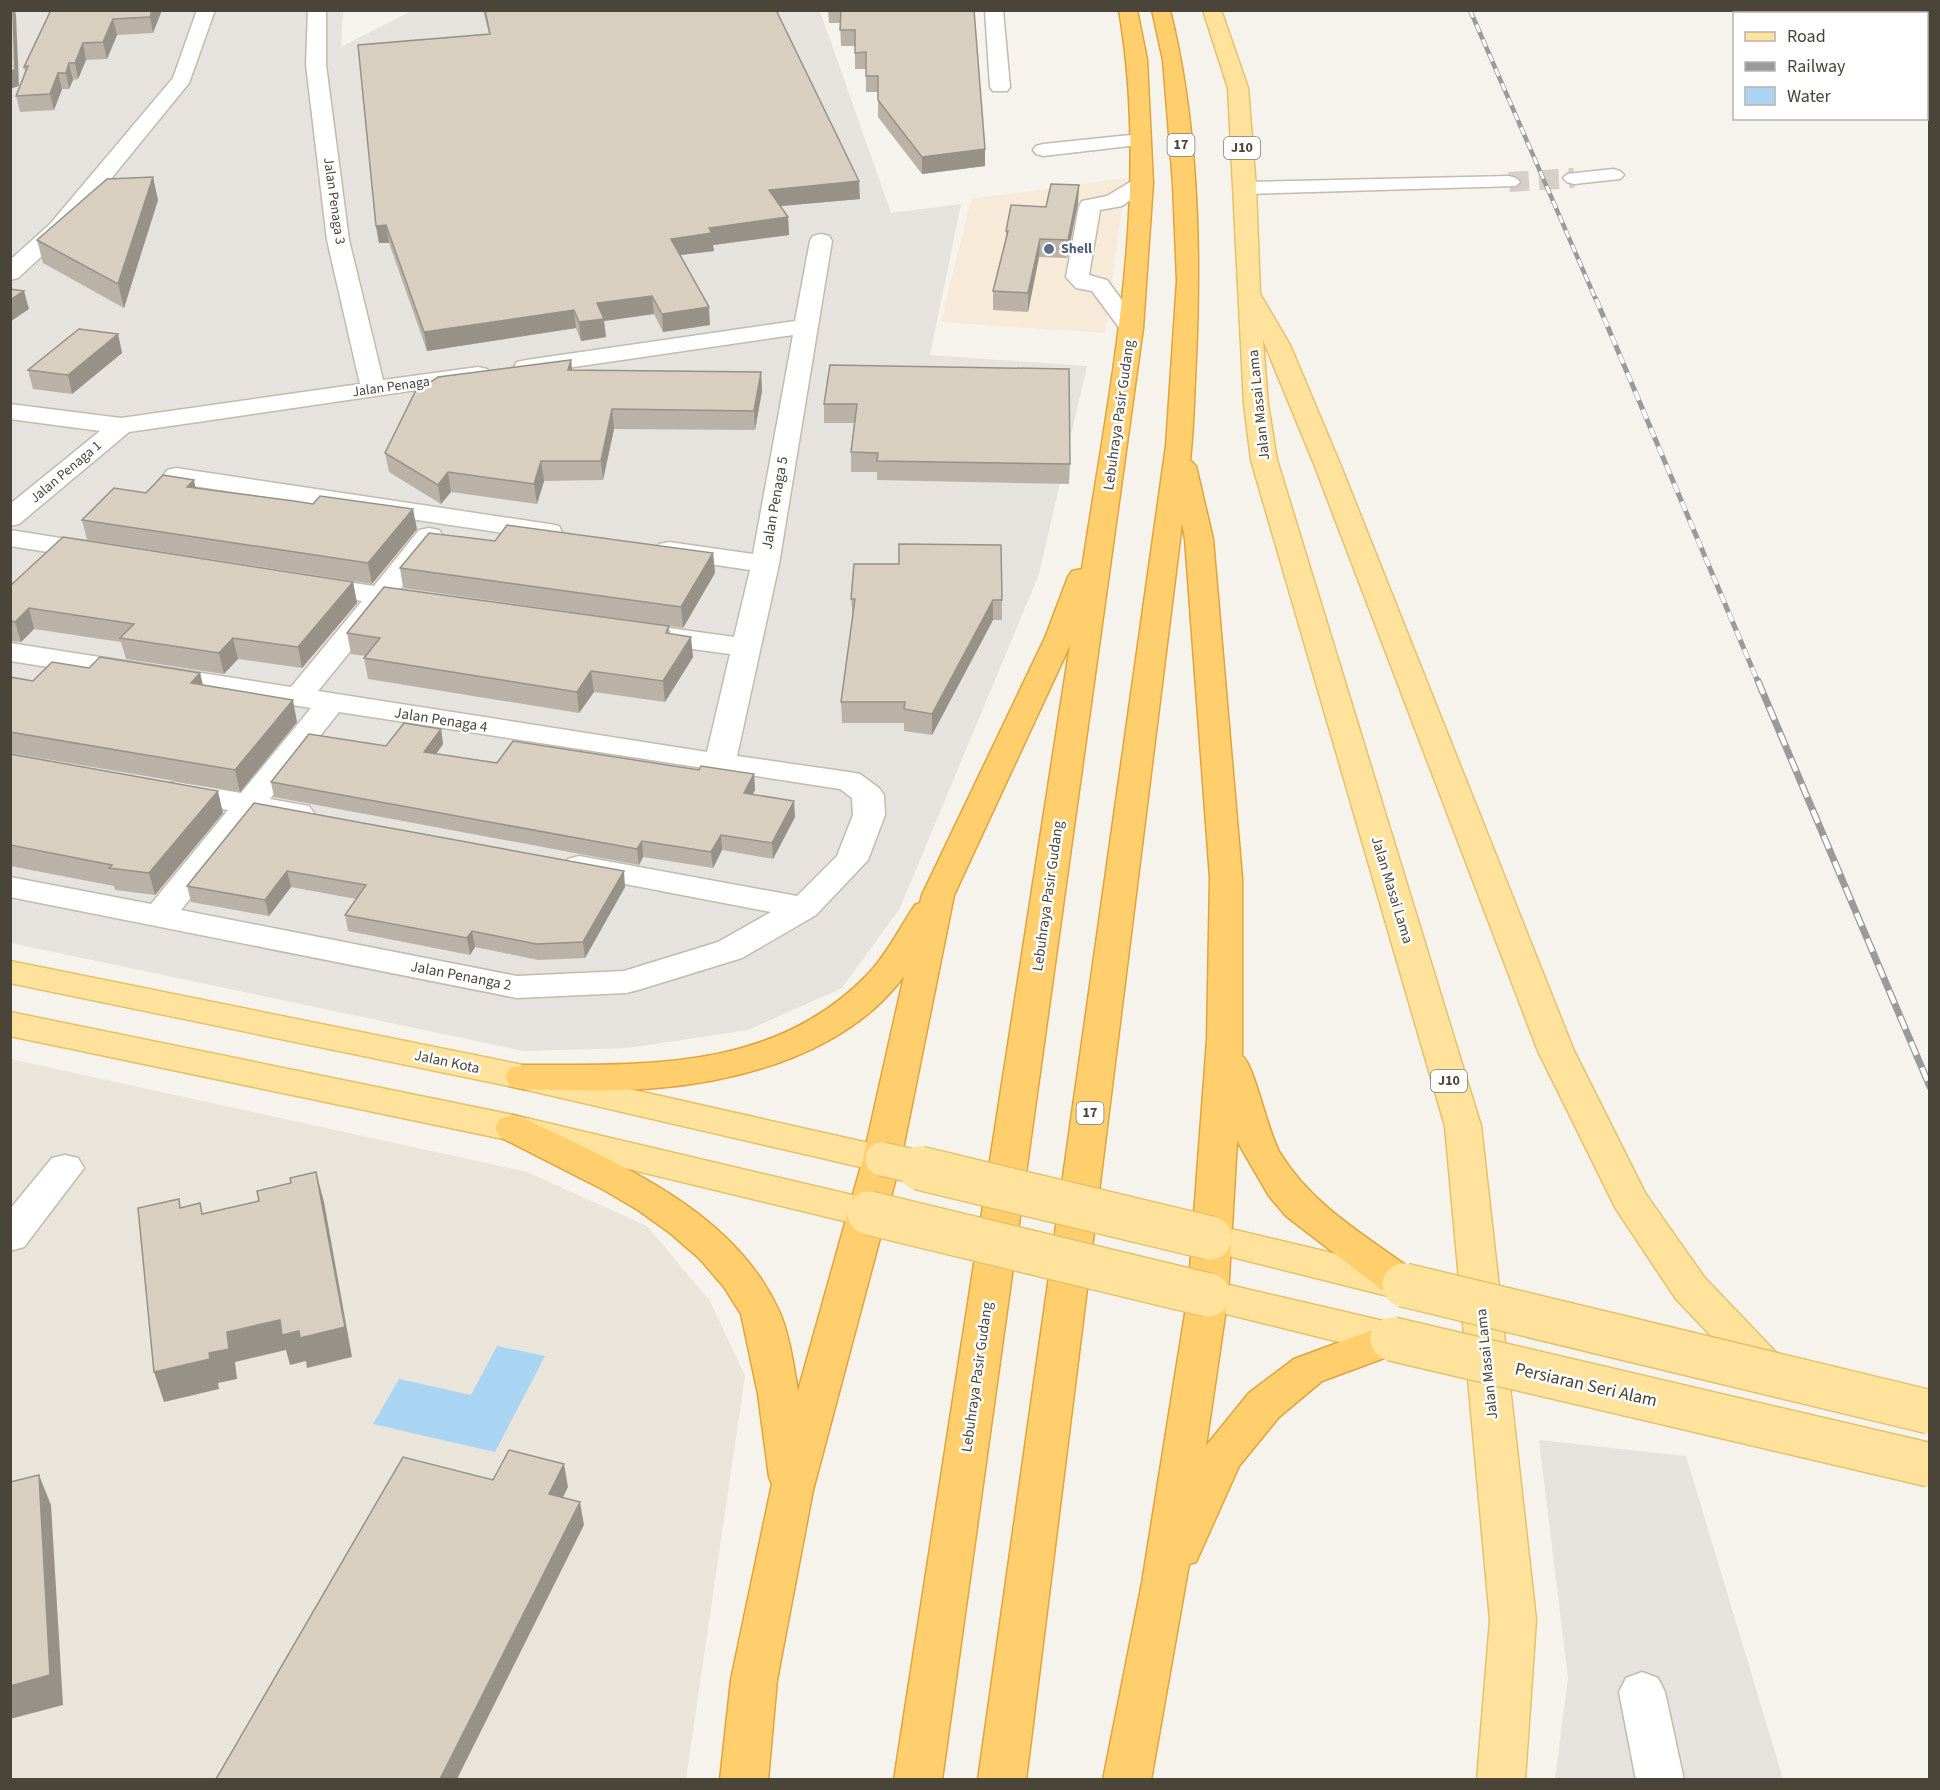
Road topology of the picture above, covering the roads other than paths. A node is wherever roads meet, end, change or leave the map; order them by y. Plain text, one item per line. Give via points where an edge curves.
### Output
1 (206, 10) edge
2 (316, 10) edge
3 (994, 10) edge
4 (1128, 10) edge
5 (1161, 10) edge
6 (1212, 10) edge
7 (1000, 87) dead end
8 (1140, 140) junction
9 (1042, 150) dead end
10 (1613, 175) dead end
11 (1574, 178) tunnel mouth
12 (1509, 182) tunnel mouth
13 (1142, 183) junction
14 (1245, 188) junction
15 (821, 241) dead end
16 (10, 273) edge
17 (1248, 289) junction
18 (807, 326) junction
19 (1131, 328) junction
20 (374, 389) junction
21 (1256, 404) junction
22 (1304, 407) junction
23 (10, 411) edge
24 (121, 426) junction
25 (1179, 447) junction
26 (176, 476) edge
27 (445, 516) junction
28 (10, 518) edge
29 (1104, 519) junction
30 (575, 536) edge
31 (10, 538) edge
32 (646, 546) edge
33 (122, 556) edge
34 (765, 564) junction
35 (292, 582) edge
36 (381, 596) junction
37 (447, 605) edge
38 (622, 630) edge
39 (746, 647) junction
40 (10, 652) edge
41 (298, 697) junction
42 (332, 702) junction
43 (720, 763) junction
44 (148, 786) edge
45 (868, 795) joint
46 (251, 803) junction
47 (320, 818) edge
48 (551, 861) edge
49 (10, 887) edge
50 (938, 895) junction
51 (804, 908) junction
52 (159, 916) junction
53 (10, 972) edge
54 (10, 1024) edge
55 (1225, 1040) junction
56 (523, 1077) junction
57 (513, 1128) junction
58 (882, 1159) junction
59 (65, 1168) dead end
60 (869, 1213) junction
61 (10, 1237) edge
62 (1210, 1238) junction
63 (1404, 1284) junction
64 (1208, 1295) junction
65 (1392, 1339) junction
66 (1772, 1374) junction
67 (1929, 1412) edge
68 (1929, 1465) edge
69 (792, 1490) junction
70 (1164, 1583) junction
71 (1642, 1692) dead end
72 (744, 1779) edge
73 (918, 1779) edge
74 (1002, 1779) edge
75 (1127, 1779) edge
76 (1502, 1779) edge
77 (1660, 1779) edge

1 - 16 street via 182,79 58,229
2 - 20 street, Jalan Penaga 3 via 316,65 338,240
3 - 7 street
4 - 8 highway, Lebuhraya Pasir Gudang via 1137,60
5 - 25 highway, 17 via 1173,60 1188,281
6 - 14 main road, Jalan Masai Lama / J10 via 1238,88
8 - 9 street
8 - 13 highway, Lebuhraya Pasir Gudang
10 - 11 street
12 - 14 street
13 - 19 highway, Lebuhraya Pasir Gudang
13 - 19 street via 1114,201 1090,206 1077,276 1084,283 1099,285
14 - 17 main road, Jalan Masai Lama / J10
15 - 18 street, Jalan Penaga 5
17 - 21 main road, Jalan Masai Lama / J10
17 - 22 main road via 1278,345
18 - 20 street, Jalan Penaga
18 - 34 street, Jalan Penaga 5
19 - 29 highway, Lebuhraya Pasir Gudang
20 - 24 street, Jalan Penaga
21 - 22 main road via 1282,397
21 - 76 main road, Jalan Masai Lama / J10 via 1264,460 1463,1126 1513,1620
22 - 66 main road via 1556,1052 1629,1199 1690,1288
23 - 24 street, Jalan Penaga
24 - 28 street, Jalan Penaga 1
25 - 55 highway via 1200,539 1222,820 1226,878
25 - 74 highway, 17
26 - 27 street
27 - 30 street
27 - 36 street
29 - 50 highway via 1059,638
29 - 73 highway, Lebuhraya Pasir Gudang
31 - 33 street
32 - 34 street
34 - 39 street, Jalan Penaga 5
35 - 36 street
36 - 37 street
36 - 41 street
38 - 39 street
39 - 43 street, Jalan Penaga 5
40 - 41 street, Jalan Penaga 4
41 - 42 street, Jalan Penaga 4
42 - 43 street, Jalan Penaga 4
42 - 46 street
43 - 45 street, Jalan Penaga 4 via 849,781
44 - 46 street
45 - 51 street, Jalan Penanga 2 via 870,815 852,860
46 - 47 street
46 - 52 street
48 - 51 street
49 - 52 street, Jalan Penanga 2
50 - 56 highway via 882,980 845,1014 799,1041 734,1063 657,1076
50 - 58 highway
51 - 52 street, Jalan Penanga 2 via 730,950 626,982 517,987
53 - 56 main road, Jalan Kota
54 - 57 main road
55 - 62 highway
55 - 63 highway via 1250,1129 1282,1186 1299,1206
56 - 58 main road, Jalan Kota
57 - 60 main road
57 - 69 highway via 635,1190 688,1225 729,1265 760,1312 777,1383
58 - 60 highway
58 - 62 main road, Jalan Kota, bridge
59 - 61 street
60 - 64 main road, Persiaran Seri Alam, bridge
60 - 69 highway
62 - 63 main road
62 - 64 highway
63 - 66 main road, bridge
64 - 65 main road, Persiaran Seri Alam
64 - 70 highway
65 - 68 main road, Persiaran Seri Alam, bridge
65 - 70 highway via 1308,1370 1264,1405 1222,1456
66 - 67 main road, bridge
69 - 72 highway via 754,1680
70 - 75 highway
71 - 77 street

